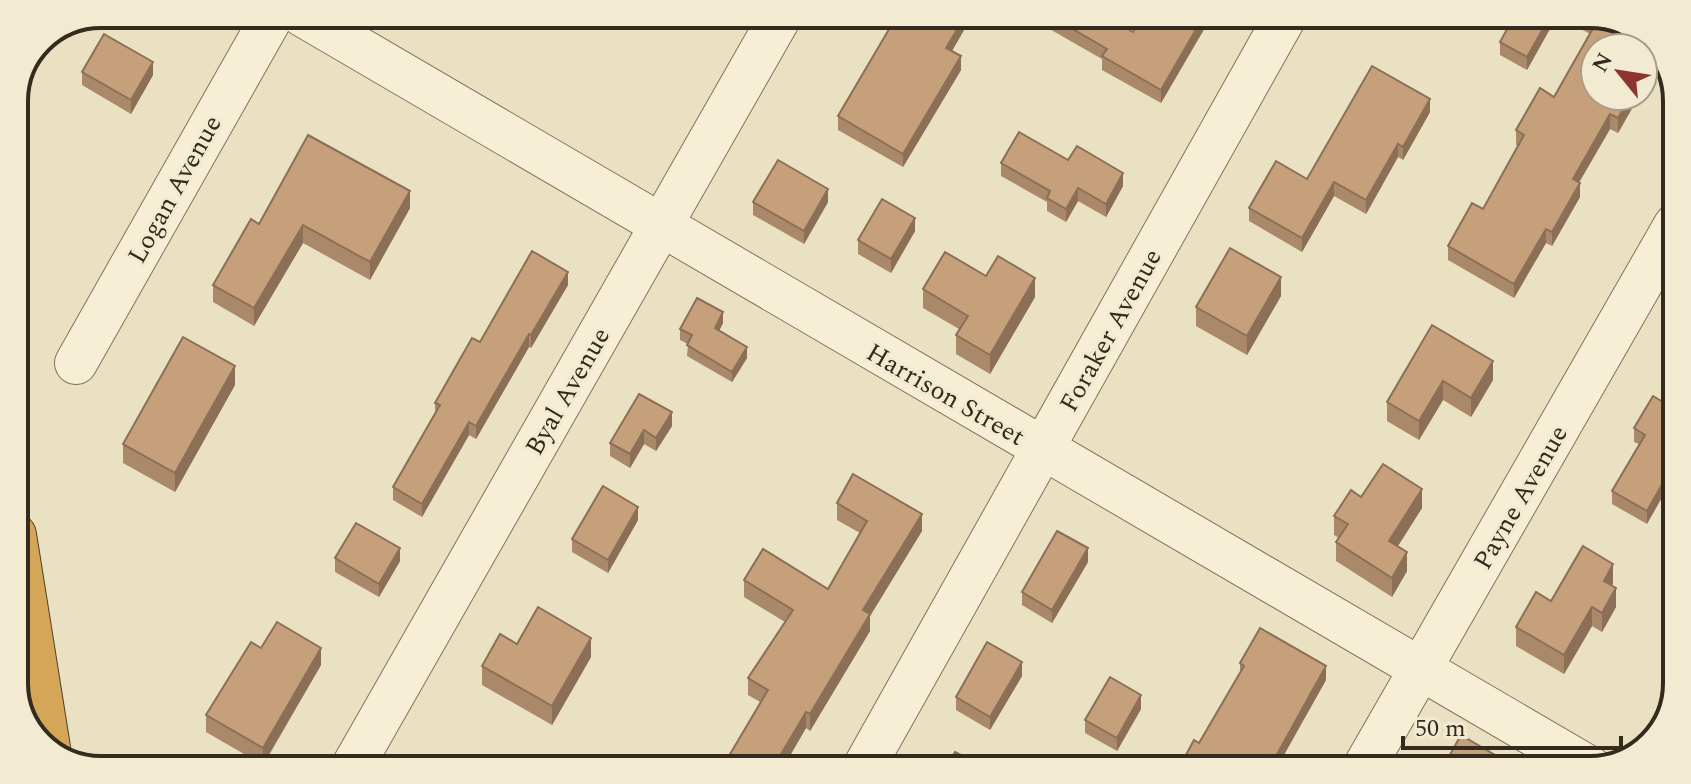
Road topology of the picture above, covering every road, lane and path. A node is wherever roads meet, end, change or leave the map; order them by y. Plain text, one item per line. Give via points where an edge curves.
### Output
1 (266, 28) edge
2 (324, 28) edge
3 (774, 28) edge
4 (1279, 28) edge
5 (661, 226) junction
6 (1663, 246) edge
7 (76, 363) dead end
8 (1042, 450) junction
9 (28, 623) edge
10 (1421, 670) junction
11 (45, 731) edge
12 (359, 756) edge
13 (870, 756) edge
14 (1371, 756) edge
15 (1570, 756) edge

1 - 7 street, Logan Avenue
2 - 5 street, Harrison Street
3 - 5 street, Byal Avenue
4 - 8 street, Foraker Avenue
5 - 8 street, Harrison Street
5 - 12 street, Byal Avenue
6 - 10 street, Payne Avenue
8 - 10 street, Harrison Street
8 - 13 street, Foraker Avenue
9 - 11 highway
10 - 14 street, Payne Avenue
10 - 15 street, Harrison Street

